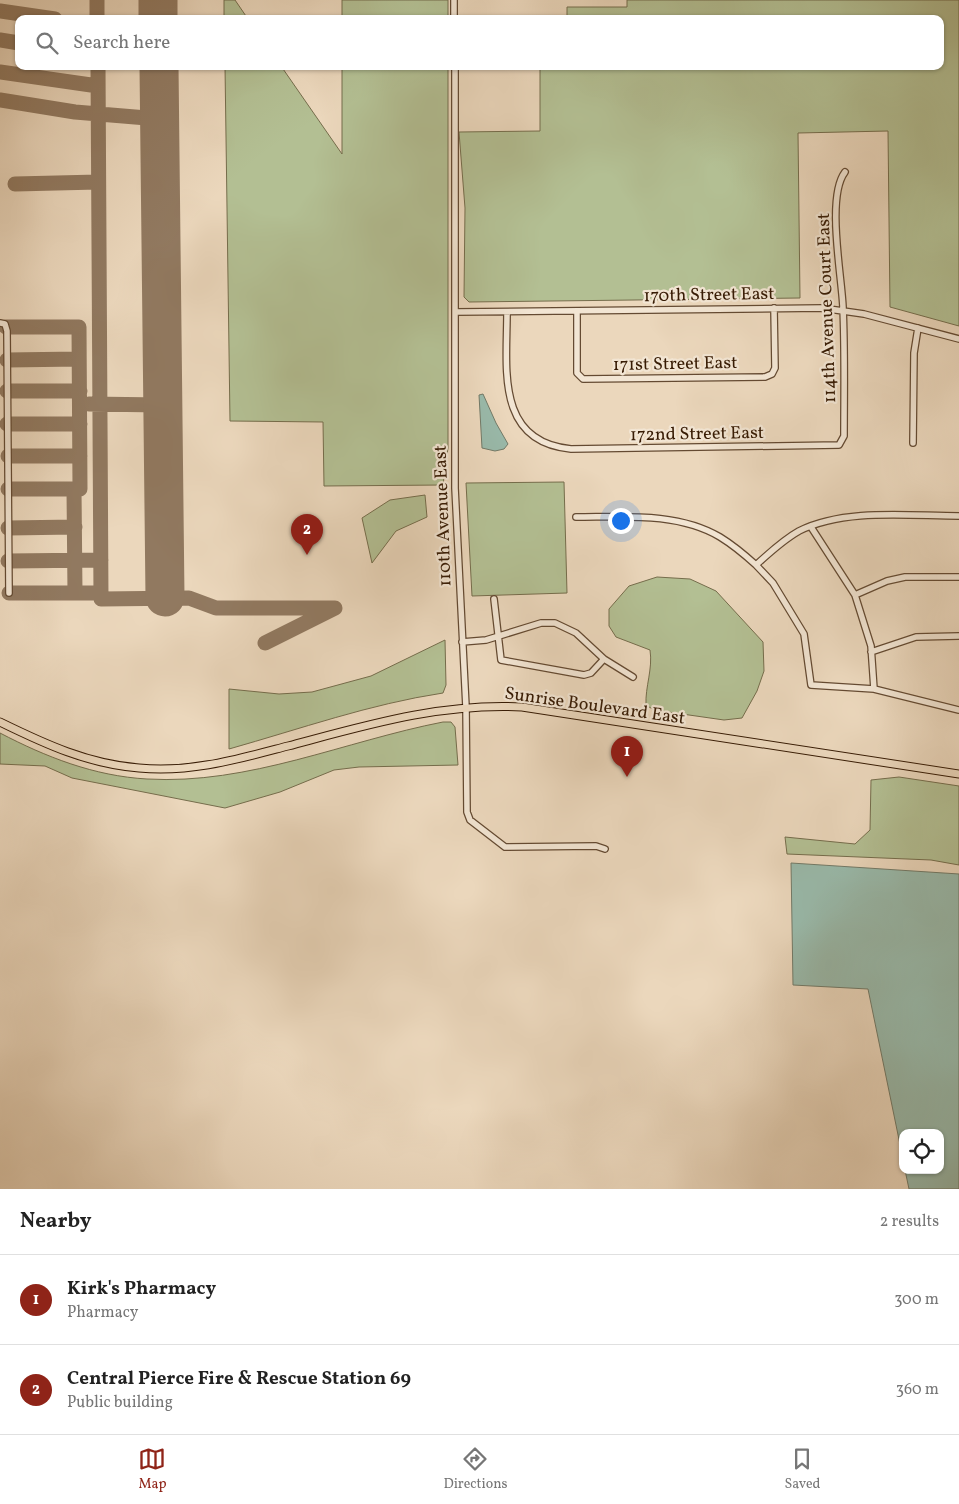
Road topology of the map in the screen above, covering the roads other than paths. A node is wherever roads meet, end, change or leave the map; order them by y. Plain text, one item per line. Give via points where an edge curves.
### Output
1 (454, 0) edge
2 (454, 15) edge
3 (455, 70) edge
4 (845, 172) dead end
5 (774, 308) junction
6 (843, 310) junction
7 (456, 312) junction
8 (507, 312) junction
9 (577, 312) junction
10 (0, 323) edge
11 (918, 328) junction
12 (959, 339) edge
13 (913, 443) dead end
14 (841, 444) joint
15 (0, 489) edge
16 (8, 489) junction
17 (959, 516) edge
18 (576, 517) dead end
19 (811, 526) junction
20 (756, 565) junction
21 (959, 577) edge
22 (9, 593) dead end
23 (854, 595) junction
24 (494, 599) dead end
25 (959, 636) edge
26 (497, 638) junction
27 (462, 642) junction
28 (872, 652) junction
29 (604, 660) junction
30 (633, 677) dead end
31 (874, 689) junction
32 (466, 707) junction
33 (959, 710) edge
34 (0, 722) edge
35 (959, 774) edge
36 (605, 850) dead end

1 - 2 street
3 - 7 street, 110th Avenue East
4 - 6 street, 114th Avenue Court East via 838,188 838,266
5 - 6 street, 170th Street East
5 - 9 street, 170th Street East
5 - 9 street, 171st Street East via 775,361 772,374 764,377 583,379 578,377
6 - 11 street, 170th Street East
6 - 14 street, 114th Avenue Court East via 844,436
7 - 8 street, 170th Street East
7 - 27 street, 110th Avenue East via 456,524
8 - 9 street, 170th Street East
8 - 14 street, 172nd Street East via 509,401 527,430 554,447 656,449
10 - 16 street via 6,327
11 - 12 street, 170th Street East
11 - 13 street via 914,353
15 - 16 street
16 - 22 street
17 - 19 street via 856,516 826,520
18 - 20 street via 662,519 700,528 719,536
19 - 20 street via 784,541
19 - 23 street
20 - 31 street via 778,589 804,634 811,685
21 - 23 street via 905,577
23 - 28 street
24 - 26 street
25 - 28 street via 916,637
26 - 27 street
26 - 29 street via 541,623 555,623 576,633
26 - 29 street via 501,660 510,664 584,675 591,673
27 - 32 street, 110th Avenue East
28 - 31 street
29 - 30 street
31 - 33 street
32 - 34 main road, Sunrise Boulevard East via 388,720 216,765 178,769 140,769 95,761 57,749
32 - 35 main road, Sunrise Boulevard East via 538,709
32 - 36 street, 110th Avenue East via 470,820 505,847 596,846

